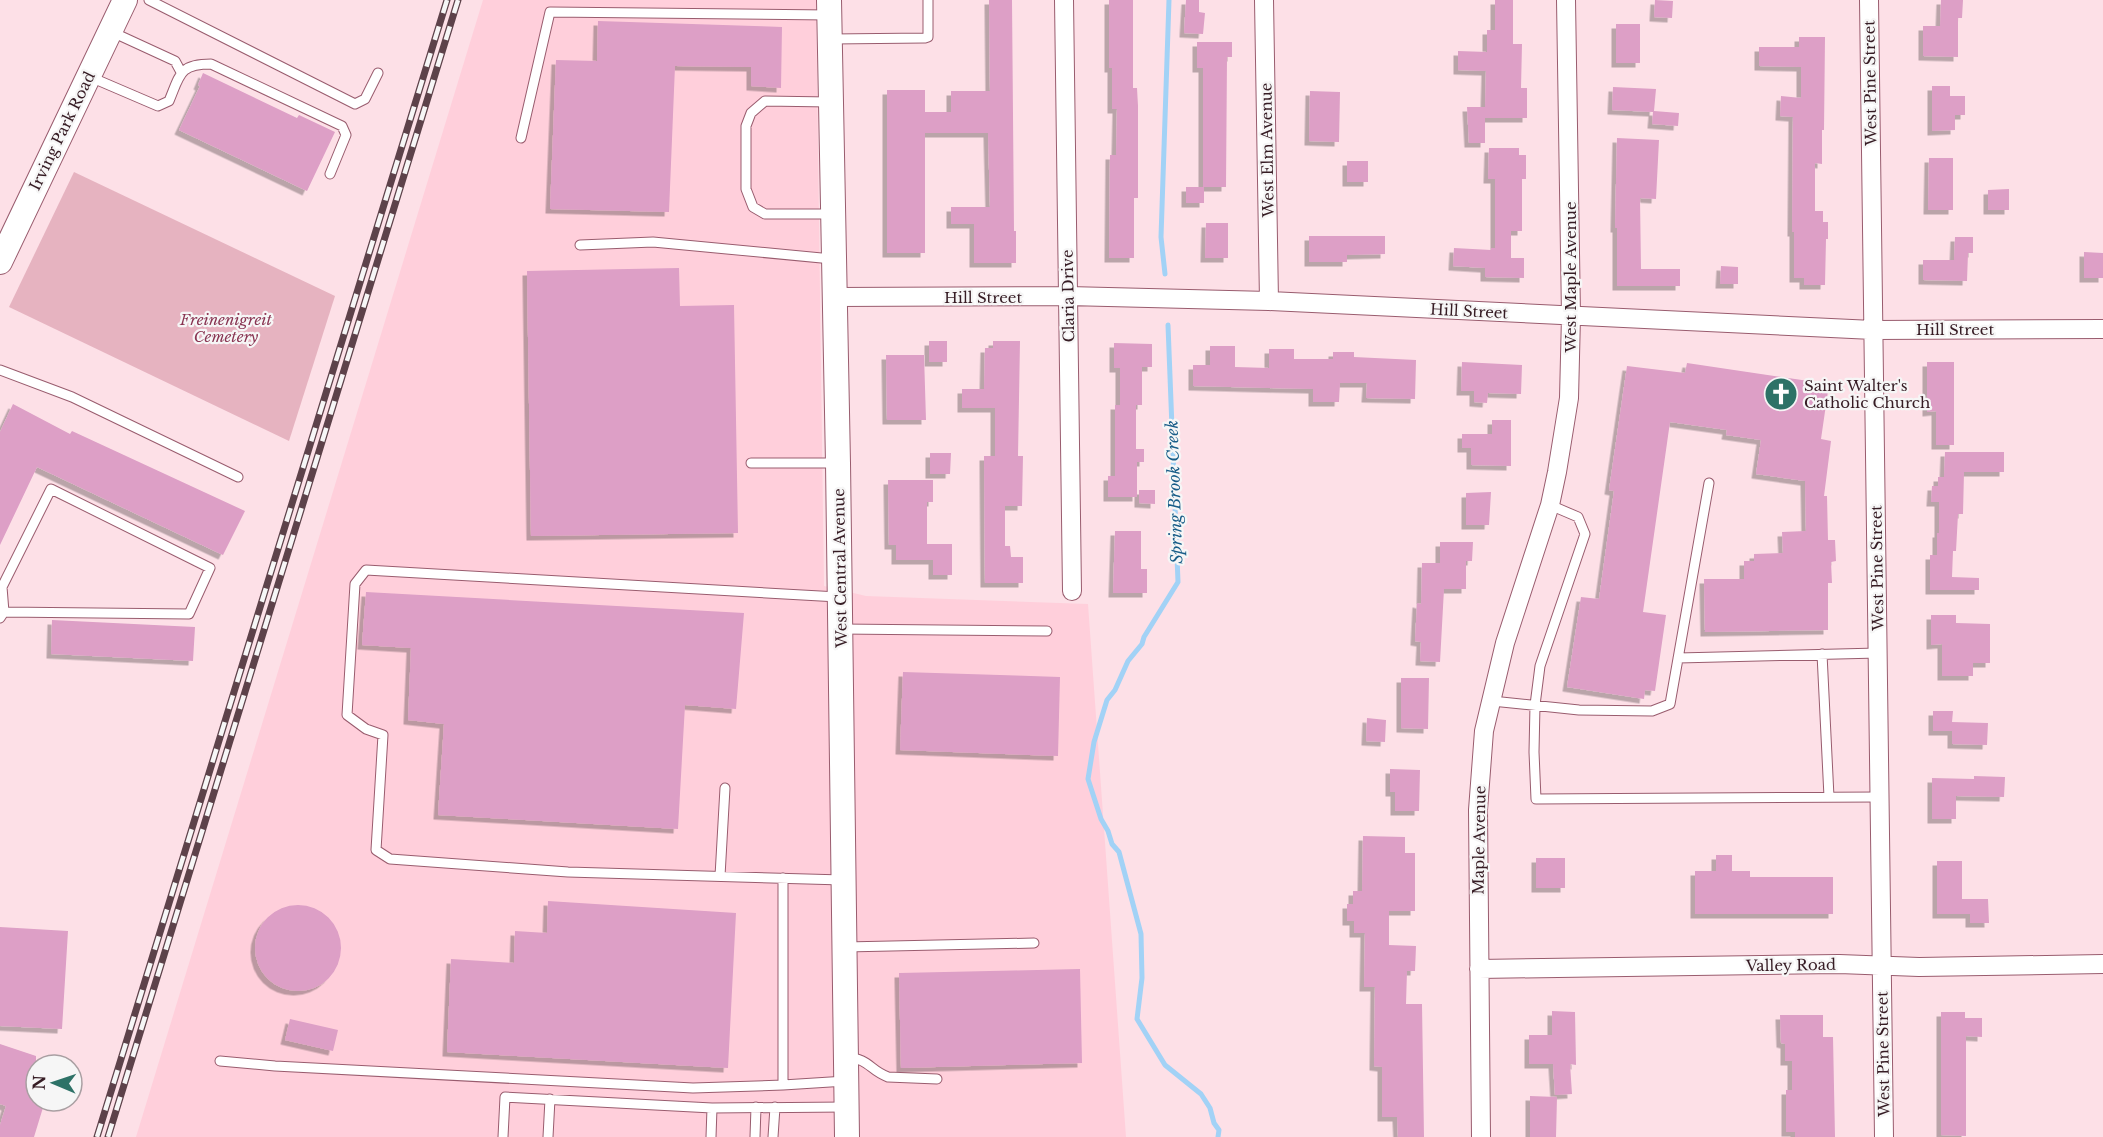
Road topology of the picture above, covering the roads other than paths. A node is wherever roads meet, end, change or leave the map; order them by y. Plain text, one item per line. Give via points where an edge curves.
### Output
1 (125, 0) edge
2 (149, 0) edge
3 (928, 0) edge
4 (1064, 0) edge
5 (1264, 0) edge
6 (1566, 0) edge
7 (1869, 0) edge
8 (829, 8) edge
9 (110, 31) junction
10 (830, 39) junction
11 (181, 72) junction
12 (378, 73) dead end
13 (88, 76) junction
14 (831, 102) junction
15 (521, 138) dead end
16 (330, 174) dead end
17 (833, 213) junction
18 (580, 245) dead end
19 (834, 259) junction
20 (0, 261) edge
21 (1068, 296) junction
22 (835, 297) junction
23 (1269, 301) junction
24 (1571, 316) junction
25 (2103, 329) edge
26 (1874, 330) junction
27 (0, 370) edge
28 (751, 463) dead end
29 (838, 463) junction
30 (238, 477) dead end
31 (1709, 483) dead end
32 (1550, 505) junction
33 (1535, 550) joint
34 (1072, 591) dead end
35 (840, 597) junction
36 (2, 615) edge
37 (840, 629) junction
38 (1047, 631) dead end
39 (1878, 653) junction
40 (1822, 654) junction
41 (1678, 658) junction
42 (1492, 701) junction
43 (1535, 705) junction
44 (725, 788) dead end
45 (1879, 796) junction
46 (1829, 797) junction
47 (720, 876) junction
48 (783, 878) junction
49 (844, 880) junction
50 (1034, 943) dead end
51 (845, 947) junction
52 (2103, 964) edge
53 (1882, 965) junction
54 (1479, 969) junction
55 (846, 1057) junction
56 (220, 1061) dead end
57 (937, 1079) dead end
58 (846, 1082) junction
59 (783, 1085) junction
60 (549, 1099) junction
61 (756, 1107) junction
62 (775, 1107) junction
63 (846, 1107) junction
64 (712, 1108) junction
65 (502, 1137) edge
66 (548, 1137) edge
67 (711, 1137) edge
68 (755, 1137) edge
69 (773, 1137) edge
70 (847, 1137) edge
71 (1481, 1137) edge
72 (1884, 1137) edge

1 - 9 street, Irving Park Road
2 - 12 lane via 355,104 365,99
3 - 10 lane via 926,38
4 - 21 street, Claria Drive
5 - 23 street, West Elm Avenue
6 - 24 street, West Maple Avenue
7 - 26 street, West Pine Street
8 - 10 street, West Central Avenue
8 - 15 lane via 550,12
9 - 11 lane via 175,61
9 - 13 street, Irving Park Road
10 - 14 street, West Central Avenue
11 - 13 lane via 169,101 158,106
11 - 16 lane via 195,64 211,64 342,126 346,135
13 - 20 street, Irving Park Road
14 - 17 street, West Central Avenue
14 - 17 lane via 765,102 751,113 746,126 746,189 753,207 765,214
17 - 19 street, West Central Avenue
18 - 19 lane via 653,242
19 - 22 street, West Central Avenue
21 - 22 street, Hill Street
21 - 23 street, Hill Street
21 - 34 street, Claria Drive
22 - 29 street, West Central Avenue
23 - 24 street, Hill Street
24 - 26 street, Hill Street
24 - 32 street, West Maple Avenue via 1569,398
25 - 26 street, Hill Street
26 - 39 street, West Pine Street
27 - 30 lane via 72,397
28 - 29 lane
29 - 35 street, West Central Avenue
31 - 41 lane
32 - 33 street, West Maple Avenue
32 - 43 lane via 1578,517 1585,534 1540,666
33 - 42 street, Maple Avenue via 1504,643
35 - 37 street, West Central Avenue
35 - 47 lane via 366,570 355,584 347,715 366,729 383,735 376,850 390,859 568,872
36 - 36 lane via 189,614 210,568 51,489 2,587
37 - 38 lane
37 - 49 street, West Central Avenue
39 - 40 lane
39 - 45 street, West Pine Street
40 - 41 lane
40 - 46 lane
41 - 43 lane via 1670,704 1652,711
42 - 43 lane
42 - 54 street, Maple Avenue via 1484,731 1478,810
43 - 46 lane via 1536,799
44 - 47 lane
45 - 46 lane
45 - 53 street, West Pine Street
47 - 48 lane
48 - 49 lane
48 - 59 lane
49 - 51 street, West Central Avenue
50 - 51 lane
51 - 55 street, West Central Avenue
52 - 53 street, Valley Road
53 - 54 street, Valley Road
53 - 72 street, West Pine Street
54 - 71 street, Maple Avenue
55 - 57 lane via 860,1059 888,1077
55 - 58 street, West Central Avenue
56 - 59 lane via 693,1088
58 - 59 lane
58 - 63 street, West Central Avenue
60 - 64 lane
60 - 65 lane via 505,1097
60 - 66 lane
61 - 62 lane
61 - 64 lane
61 - 68 lane
62 - 63 lane
62 - 69 lane
63 - 70 street, West Central Avenue
64 - 67 lane

